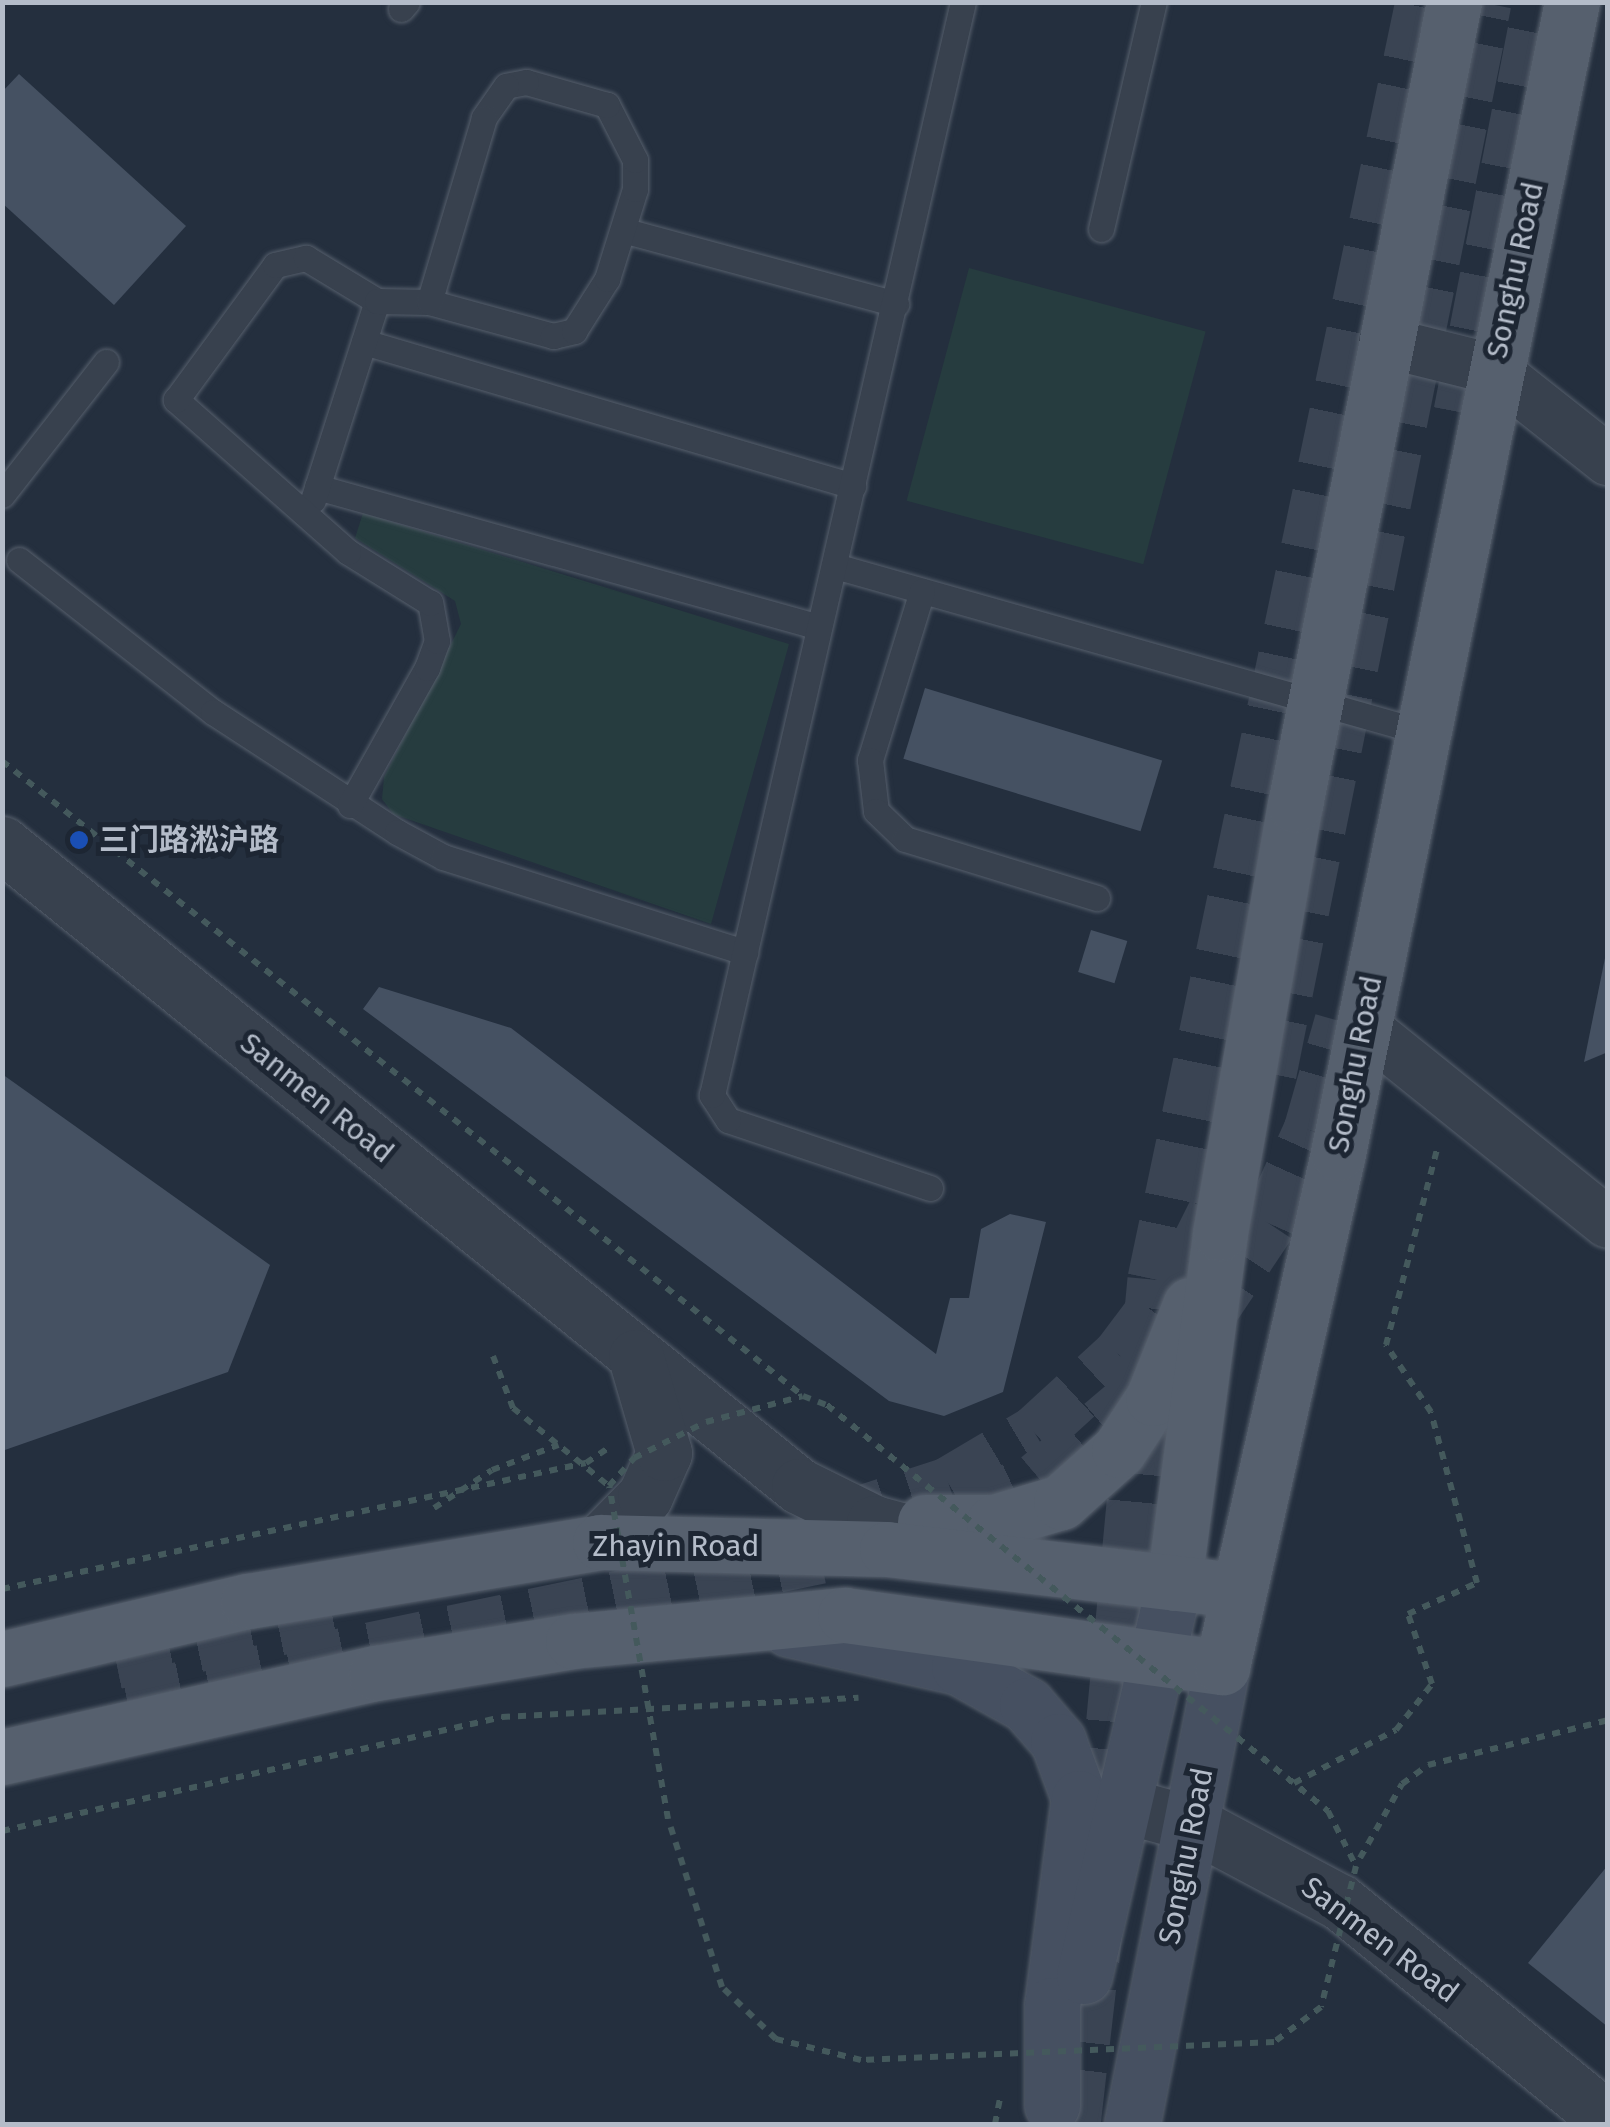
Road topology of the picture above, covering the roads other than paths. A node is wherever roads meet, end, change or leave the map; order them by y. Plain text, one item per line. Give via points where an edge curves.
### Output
1 (963, 2) edge
2 (1154, 2) edge
3 (1454, 2) edge
4 (1572, 2) edge
5 (1101, 229) dead end
6 (626, 230) junction
7 (377, 301) junction
8 (429, 302) junction
9 (896, 304) junction
10 (364, 342) junction
11 (1384, 342) junction
12 (106, 362) dead end
13 (1493, 369) junction
14 (1608, 460) edge
15 (854, 486) junction
16 (2, 495) edge
17 (313, 498) junction
18 (20, 560) dead end
19 (835, 566) junction
20 (922, 590) junction
21 (819, 626) junction
22 (1317, 701) junction
23 (1422, 732) junction
24 (350, 805) junction
25 (2, 844) edge
26 (1097, 898) dead end
27 (745, 952) junction
28 (1363, 1026) junction
29 (930, 1188) dead end
30 (1608, 1222) edge
31 (1220, 1233) junction
32 (639, 1364) junction
33 (874, 1523) junction
34 (600, 1542) junction
35 (720, 1542) junction
36 (1005, 1559) junction
37 (1174, 1583) junction
38 (1239, 1590) junction
39 (757, 1622) junction
40 (2, 1659) edge
41 (1160, 1659) junction
42 (1222, 1667) junction
43 (2, 1688) edge
44 (2, 1731) edge
45 (2, 1757) edge
46 (1126, 1806) junction
47 (1194, 1824) junction
48 (1034, 2106) edge
49 (1608, 2120) edge
50 (1132, 2124) edge

1 - 9 lane
2 - 5 lane
3 - 11 main road
4 - 13 main road, Songhu Road
6 - 8 lane via 574,331 554,336
6 - 8 lane via 634,160 607,105 526,82 506,86 484,118
6 - 9 lane
7 - 8 lane
7 - 10 lane
7 - 17 lane via 306,258 275,265 176,400 186,418
9 - 15 lane
10 - 15 lane
10 - 17 lane
11 - 13 street
11 - 22 main road
12 - 16 lane
13 - 14 street
13 - 23 main road, Songhu Road
15 - 19 lane
17 - 21 lane
17 - 24 lane via 348,552 430,603 437,620 427,668
18 - 24 lane via 214,712
19 - 20 lane
19 - 21 lane
20 - 22 lane
20 - 26 lane via 870,760 876,811 906,839
21 - 27 lane
22 - 23 lane
22 - 31 main road
23 - 28 main road, Songhu Road
24 - 27 lane via 443,857
25 - 32 street, Sanmen Road
27 - 29 lane via 716,1108
28 - 30 street
28 - 38 main road, Songhu Road
31 - 33 main road via 1153,1398 1119,1450 1061,1502 994,1522
31 - 37 main road
32 - 33 street, Sanmen Road via 799,1486
32 - 34 street via 664,1453 645,1496
33 - 35 main road via 802,1524
33 - 36 street, Sanmen Road
34 - 35 main road, Zhayin Road
34 - 40 main road, Zhayin Road via 248,1601
35 - 36 main road, Zhayin Road
36 - 37 main road, Zhayin Road
37 - 38 main road, Zhayin Road
37 - 41 main road
38 - 42 main road, Songhu Road
39 - 41 main road via 845,1615 956,1624
39 - 45 main road via 376,1673
39 - 48 main road via 959,1667 1026,1704 1058,1741 1078,1798
41 - 42 main road
41 - 46 main road
42 - 47 main road, Songhu Road
43 - 44 main road via 121,1681
46 - 47 street, Sanmen Road
46 - 48 main road
47 - 49 street, Sanmen Road via 1340,1902
47 - 50 main road, Songhu Road

